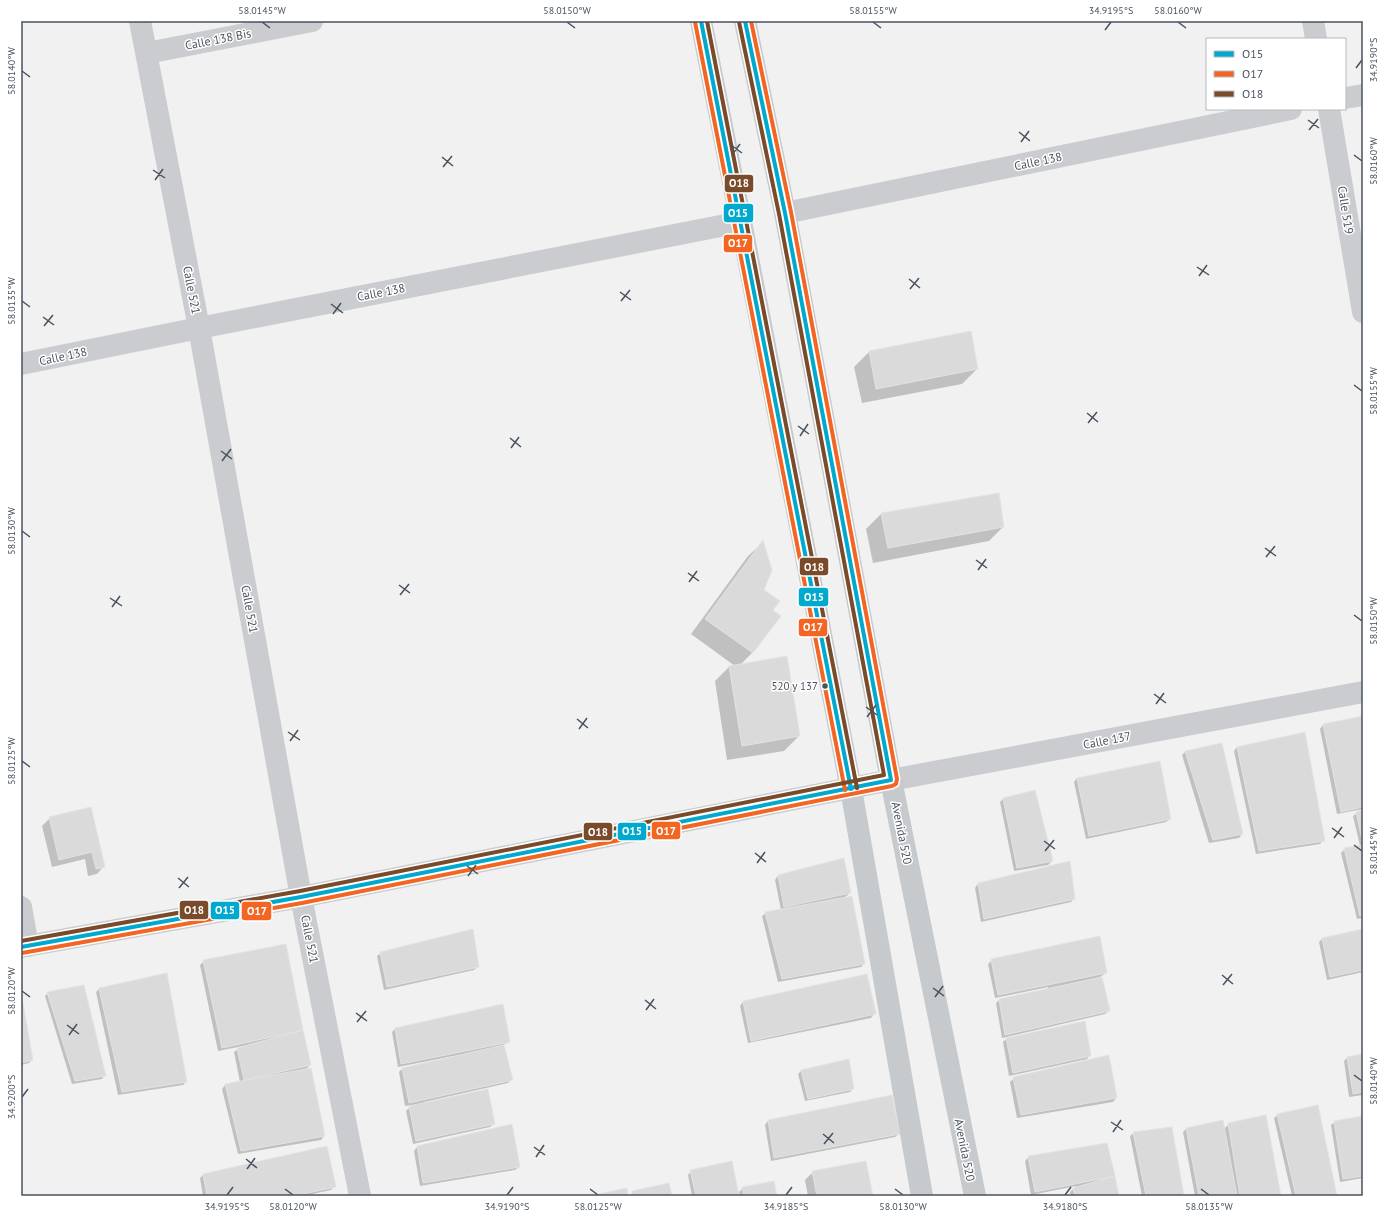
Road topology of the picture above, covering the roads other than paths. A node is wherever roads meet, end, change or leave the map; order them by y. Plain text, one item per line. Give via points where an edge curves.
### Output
1 (140, 21) edge
2 (312, 21) edge
3 (701, 21) edge
4 (745, 21) edge
5 (1313, 21) edge
6 (1316, 38) edge
7 (147, 53) junction
8 (1363, 95) edge
9 (1346, 98) edge
10 (1286, 110) edge
11 (1329, 110) edge
12 (785, 213) junction
13 (741, 222) junction
14 (1363, 312) edge
15 (199, 328) junction
16 (21, 364) edge
17 (1363, 692) edge
18 (891, 780) junction
19 (851, 789) junction
20 (302, 896) junction
21 (21, 907) edge
22 (25, 947) edge
23 (360, 1196) edge
24 (922, 1196) edge
25 (975, 1196) edge

1 - 7 street, Calle 521
2 - 7 street, Calle 138 Bis
3 - 13 main road
4 - 12 main road, Avenida 520
5 - 6 street
7 - 15 street, Calle 521
8 - 9 street
10 - 12 street, Calle 138
11 - 14 street, Calle 519
12 - 18 main road, Avenida 520
13 - 15 street, Calle 138
13 - 19 main road
15 - 16 street, Calle 138
15 - 20 street, Calle 521
17 - 18 street, Calle 137
18 - 19 street, Calle 137
18 - 25 main road, Avenida 520
19 - 20 street, Calle 137
19 - 24 main road
20 - 22 street, Calle 137
20 - 23 street, Calle 521
21 - 22 street

